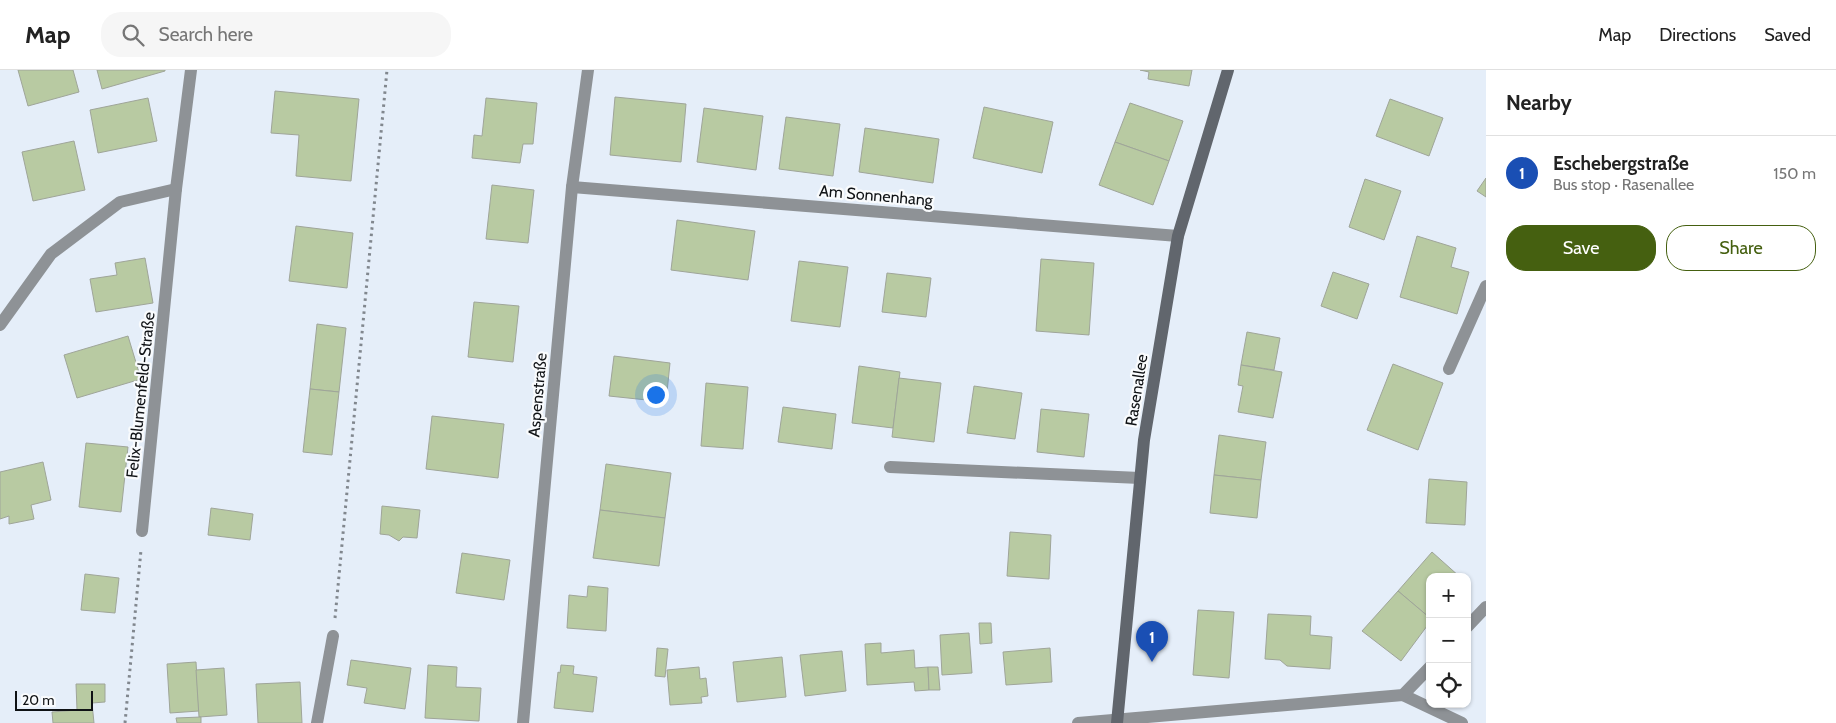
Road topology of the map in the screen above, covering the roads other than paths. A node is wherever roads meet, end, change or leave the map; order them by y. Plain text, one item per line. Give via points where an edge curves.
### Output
1 (191, 70) edge
2 (588, 70) edge
3 (1228, 70) edge
4 (572, 187) junction
5 (176, 189) junction
6 (1178, 236) junction
7 (1486, 286) edge
8 (0, 325) edge
9 (1449, 369) dead end
10 (890, 467) dead end
11 (1140, 478) junction
12 (142, 532) road end
13 (1486, 607) edge
14 (1471, 623) edge
15 (333, 636) road end
16 (1426, 671) edge
17 (1403, 696) junction
18 (1117, 722) edge
19 (317, 723) edge
20 (523, 723) edge
21 (1078, 723) edge
22 (1462, 723) edge

1 - 5 street, Felix-Blumenfeld-Straße
2 - 4 street, Aspenstraße
3 - 6 main road, Rasenallee
4 - 6 street, Am Sonnenhang
4 - 20 street, Aspenstraße
5 - 8 street via 120,202 51,254
5 - 12 street, Felix-Blumenfeld-Straße
6 - 11 main road, Rasenallee
7 - 9 street
10 - 11 street
11 - 18 main road, Rasenallee
13 - 14 street
15 - 19 street
16 - 17 street
17 - 18 street
17 - 22 street
18 - 21 street

